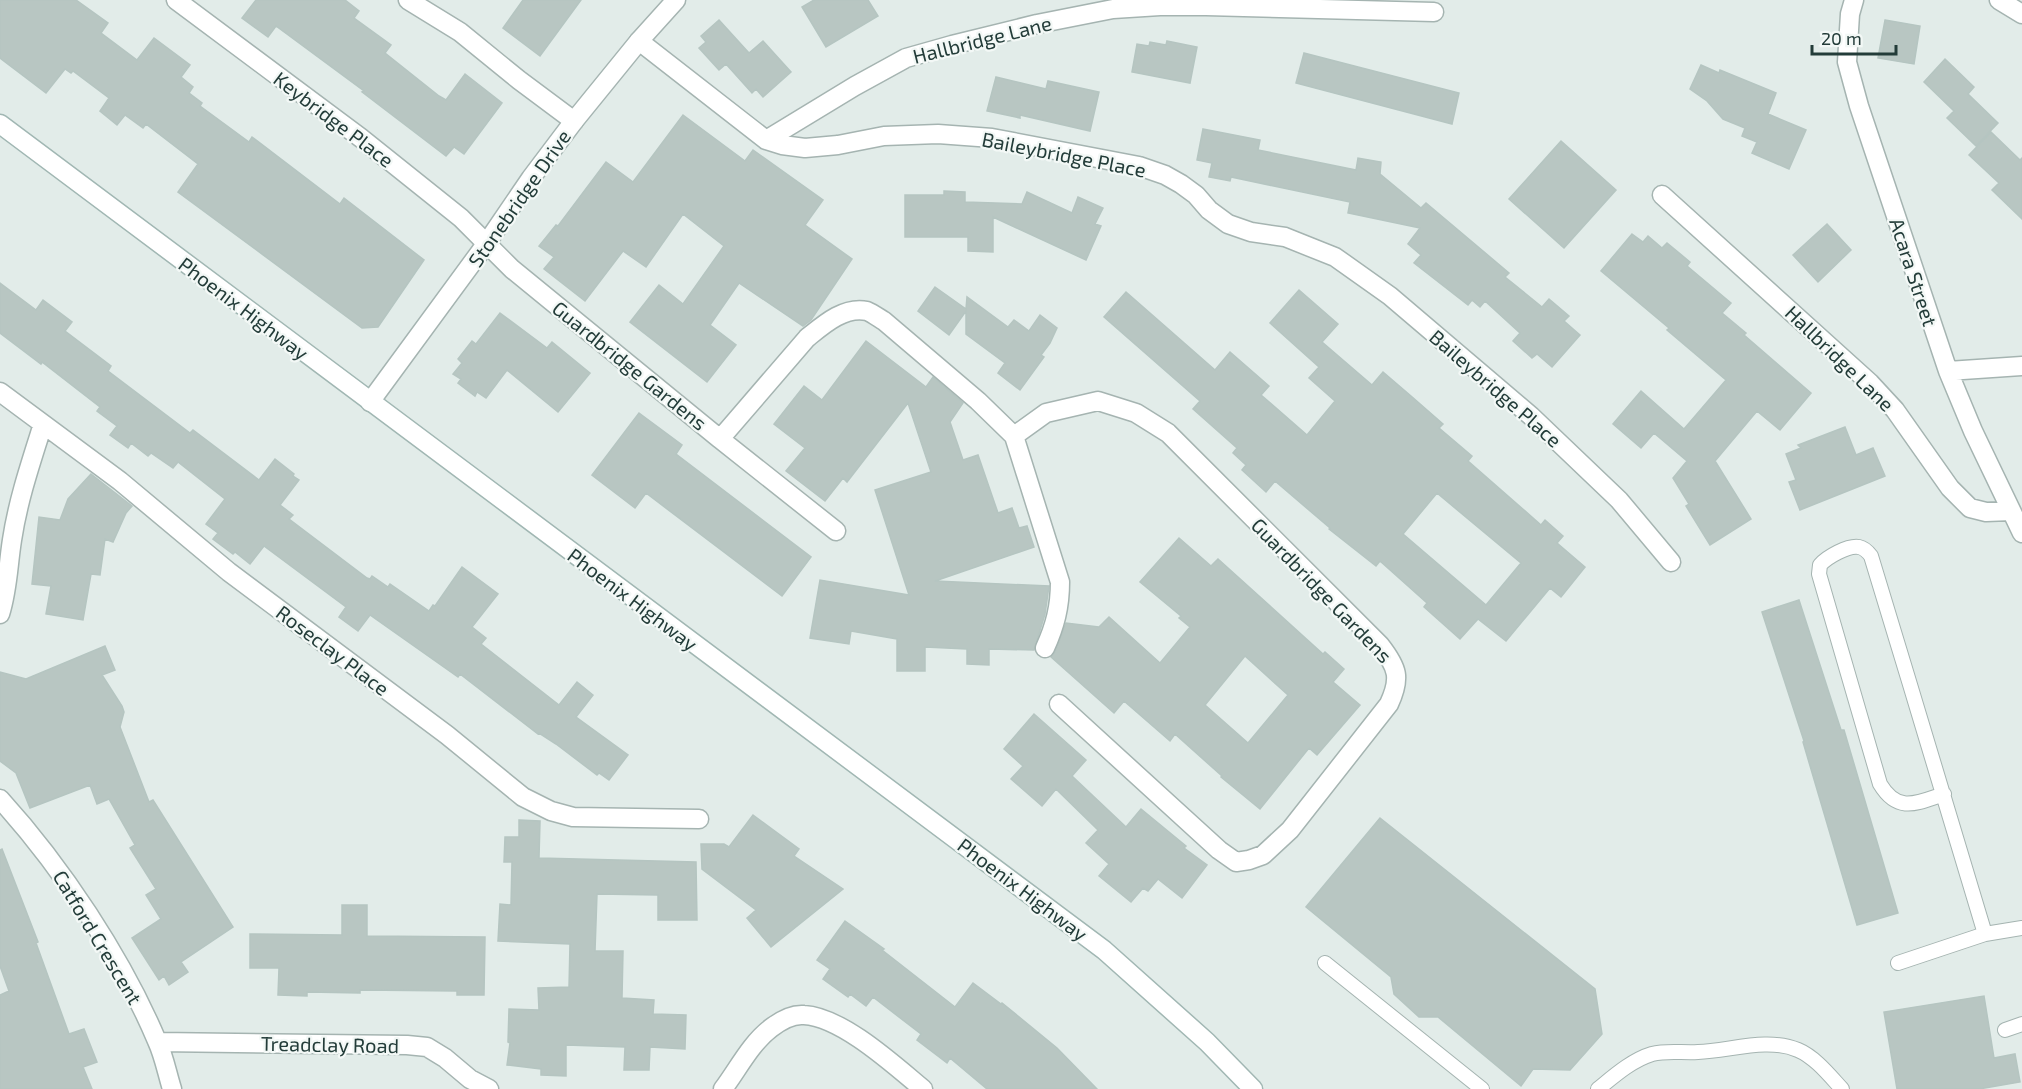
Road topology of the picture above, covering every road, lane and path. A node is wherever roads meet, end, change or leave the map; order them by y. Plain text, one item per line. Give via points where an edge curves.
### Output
1 (176, 0) edge
2 (408, 0) edge
3 (676, 0) edge
4 (1854, 0) edge
5 (1999, 0) edge
6 (1434, 12) dead end
7 (2022, 14) edge
8 (639, 40) junction
9 (574, 121) junction
10 (0, 124) edge
11 (766, 140) junction
12 (1662, 195) dead end
13 (486, 244) junction
14 (2022, 366) edge
15 (1948, 371) junction
16 (0, 392) edge
17 (370, 402) junction
18 (43, 424) junction
19 (1014, 436) junction
20 (720, 439) junction
21 (2011, 511) junction
22 (836, 531) dead end
23 (2022, 533) edge
24 (1671, 562) dead end
25 (0, 614) edge
26 (1045, 648) dead end
27 (1059, 704) dead end
28 (1944, 794) junction
29 (0, 799) edge
30 (699, 819) dead end
31 (2022, 928) edge
32 (1985, 934) junction
33 (1325, 963) dead end
34 (1898, 963) dead end
35 (2022, 1024) edge
36 (2005, 1030) dead end
37 (158, 1042) junction
38 (172, 1089) edge
39 (489, 1089) edge
40 (723, 1089) edge
41 (923, 1089) edge
42 (1253, 1089) edge
43 (1482, 1089) edge
44 (1598, 1089) edge
45 (1842, 1089) edge

1 - 13 street, Keybridge Place via 370,145 461,218
2 - 9 street via 460,32
3 - 8 street, Stonebridge Drive
4 - 15 street, Acara Street via 1846,62
5 - 7 street
6 - 11 street, Hallbridge Lane via 1160,6 1091,13 906,58
8 - 9 street, Stonebridge Drive
8 - 11 street, Baileybridge Place
9 - 13 street, Stonebridge Drive
10 - 17 street, Phoenix Highway
11 - 24 street, Baileybridge Place via 805,148 884,136 992,138 1139,166 1165,175 1196,195 1228,224 1285,237 1335,257 1390,296 1531,416 1611,492
12 - 21 street, Hallbridge Lane via 1870,383 1907,426 1950,488 1970,508
13 - 17 street, Stonebridge Drive
13 - 20 street, Guardbridge Gardens
14 - 15 street
15 - 21 street, Acara Street
16 - 18 street, Roseclay Place
17 - 42 street, Phoenix Highway via 1104,950
18 - 25 street via 22,490
18 - 30 street, Roseclay Place via 523,797 573,817
19 - 20 street, Guardbridge Gardens via 961,386 867,311 846,312 807,338
19 - 26 street, Guardbridge Gardens via 1060,582 1060,605
19 - 27 street, Guardbridge Gardens via 1046,413 1098,400 1136,412 1168,433 1380,645 1394,663 1397,687 1389,704 1290,830 1263,855 1236,862
20 - 22 street
21 - 23 street, Acara Street
28 - 28 lane via 1906,804 1892,800 1880,784 1819,574 1820,565 1834,554 1855,547 1871,556
28 - 32 lane
29 - 37 street, Catford Crescent via 61,873 121,968
31 - 32 lane
32 - 34 lane
33 - 43 lane
35 - 36 lane
37 - 38 street, Catford Crescent
37 - 39 street, Treadclay Road via 427,1047
40 - 41 street via 770,1029 784,1019 803,1015 833,1021
44 - 45 lane via 1621,1070 1650,1055 1775,1045 1798,1050

